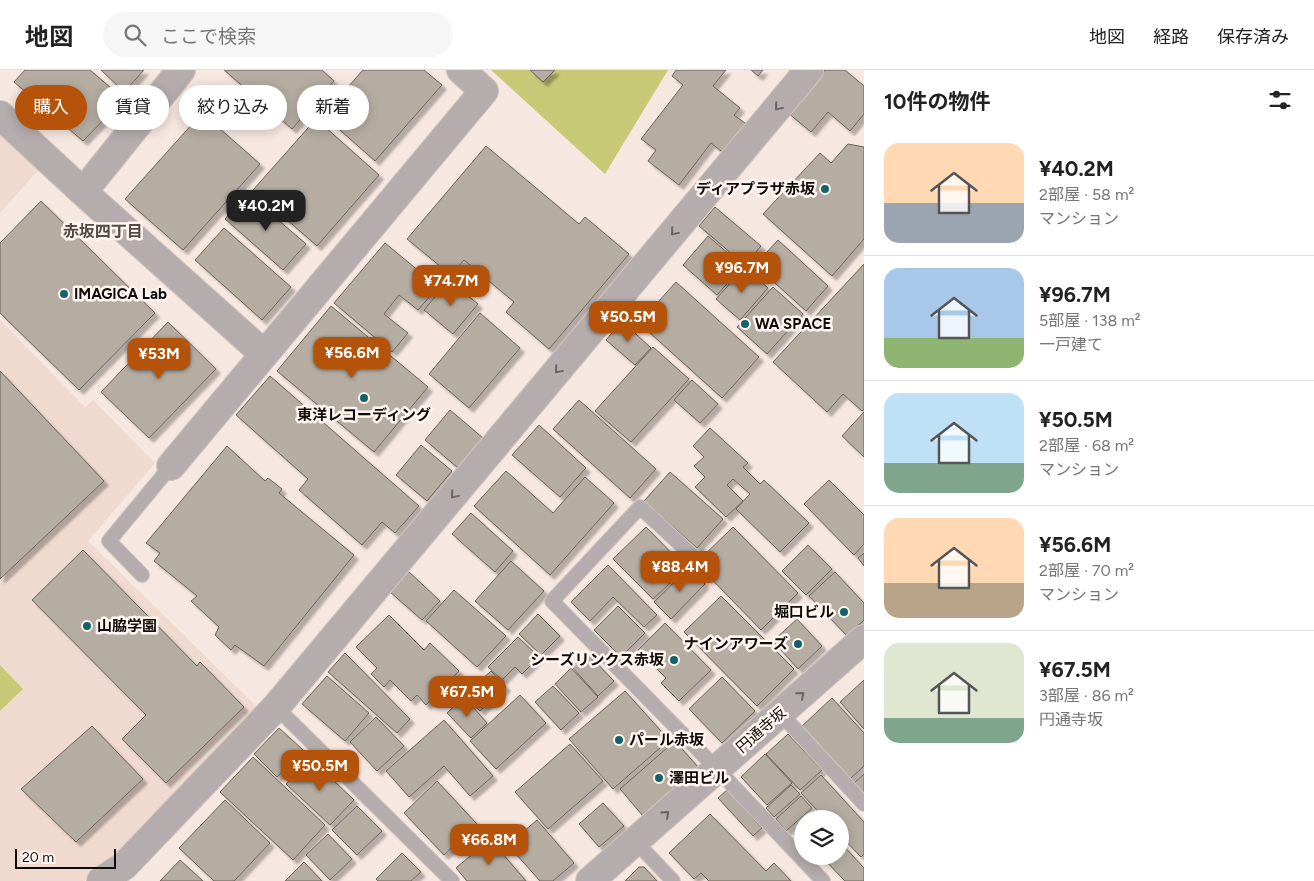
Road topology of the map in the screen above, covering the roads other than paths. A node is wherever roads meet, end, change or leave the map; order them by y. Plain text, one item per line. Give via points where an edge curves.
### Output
1 (181, 70) edge
2 (461, 70) edge
3 (809, 70) edge
4 (0, 115) edge
5 (83, 192) junction
6 (264, 354) junction
7 (171, 466) joint
8 (692, 554) dead end
9 (142, 575) dead end
10 (864, 639) edge
11 (276, 707) junction
12 (780, 713) junction
13 (717, 769) junction
14 (864, 804) edge
15 (635, 841) junction
16 (101, 881) edge
17 (452, 881) edge
18 (590, 881) edge
19 (673, 881) edge
20 (823, 881) edge

1 - 5 street
2 - 6 street via 484,91
3 -> 11 street
4 - 5 street
5 - 6 street
6 - 7 street
7 - 9 lane via 109,541
8 - 13 lane via 640,506 552,601
12 -> 10 street, 円通寺坂
11 - 16 street via 124,866
11 - 17 lane
12 - 13 street, 円通寺坂
12 - 14 lane
15 -> 13 street, 円通寺坂
13 - 20 lane
15 - 18 street, 円通寺坂
15 - 19 lane

